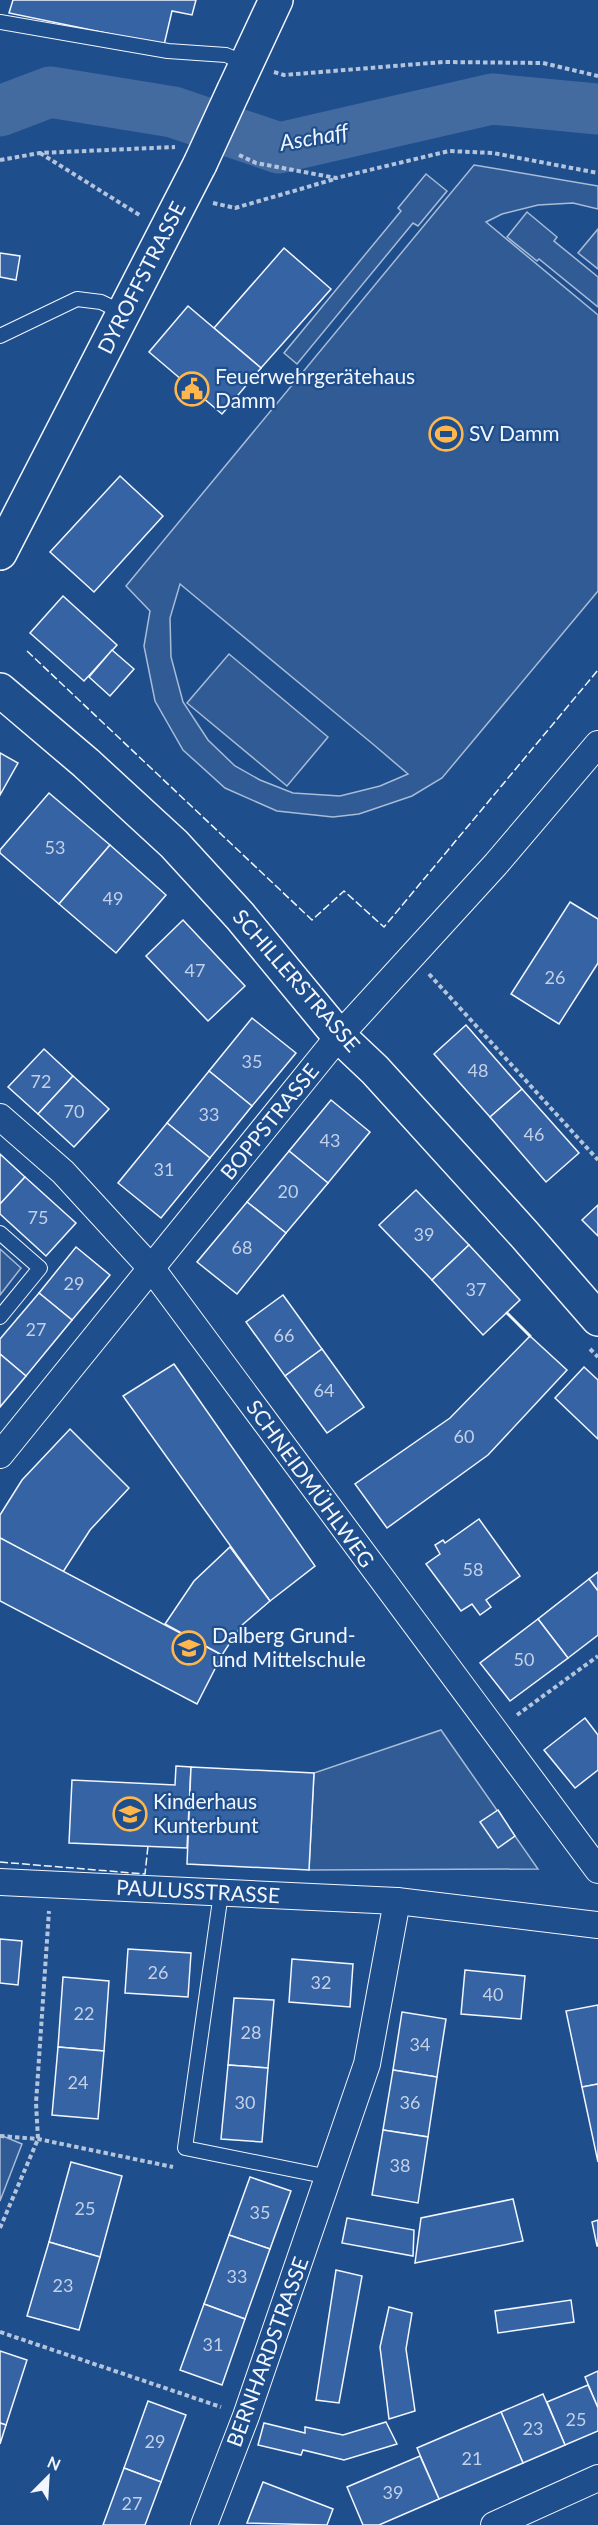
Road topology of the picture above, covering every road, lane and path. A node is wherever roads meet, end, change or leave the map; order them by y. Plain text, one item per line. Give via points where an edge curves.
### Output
1 (276, 0) edge
2 (0, 22) edge
3 (598, 76) edge
4 (241, 77) junction
5 (40, 153) junction
6 (236, 154) dead end
7 (193, 155) junction
8 (0, 160) edge
9 (598, 173) edge
10 (336, 178) junction
11 (184, 195) junction
12 (166, 231) junction
13 (124, 314) junction
14 (0, 336) edge
15 (0, 553) edge
16 (0, 690) edge
17 (598, 744) edge
18 (412, 956) junction
19 (339, 1036) junction
20 (0, 1117) edge
21 (598, 1160) edge
22 (0, 1233) edge
23 (152, 1269) junction
24 (0, 1317) edge
25 (598, 1319) edge
26 (0, 1455) edge
27 (598, 1656) edge
28 (494, 1731) junction
29 (598, 1870) edge
30 (0, 1882) edge
31 (51, 1885) junction
32 (221, 1893) junction
33 (397, 1901) junction
34 (598, 1924) edge
35 (0, 2136) edge
36 (38, 2139) junction
37 (185, 2148) junction
38 (329, 2177) junction
39 (0, 2228) edge
40 (0, 2332) edge
41 (246, 2416) junction
42 (598, 2478) edge
43 (204, 2525) edge
44 (494, 2525) edge

1 - 4 main road, DYROFFSTRASSE
2 - 4 lane via 168,51 226,55
3 - 4 path via 543,63 443,62
4 - 7 main road, DYROFFSTRASSE, bridge
5 - 7 path
5 - 8 path
5 - 12 path
6 - 10 path via 256,163
7 - 11 main road, DYROFFSTRASSE
9 - 10 path via 493,153 449,151
10 - 11 path via 235,208
11 - 12 main road, DYROFFSTRASSE
12 - 13 main road, DYROFFSTRASSE
13 - 14 lane via 101,302 77,299
13 - 15 main road, DYROFFSTRASSE
16 - 19 main road, SCHILLERSTRASSE via 174,844 240,916
17 - 18 street, BOPPSTRASSE
18 - 19 street, BOPPSTRASSE
18 - 21 path
19 - 23 street, BOPPSTRASSE
19 - 25 main road, SCHILLERSTRASSE via 375,1070
20 - 23 street, SCHNEIDMÜHLWEG via 63,1172
22 - 24 lane via 40,1268
23 - 26 street, BOPPSTRASSE
23 - 28 street, SCHNEIDMÜHLWEG
27 - 28 path
28 - 29 street, SCHNEIDMÜHLWEG
30 - 31 street, PAULUSSTRASSE
31 - 32 street, PAULUSSTRASSE
31 - 36 path via 36,2103
32 - 33 street, PAULUSSTRASSE
32 - 37 lane
33 - 34 street, PAULUSSTRASSE
33 - 38 street via 367,2064
35 - 36 path
36 - 37 path via 179,2168
36 - 39 path
37 - 38 lane
38 - 41 street, BERNHARDSTRASSE
40 - 41 path
41 - 43 street, BERNHARDSTRASSE
42 - 44 street

